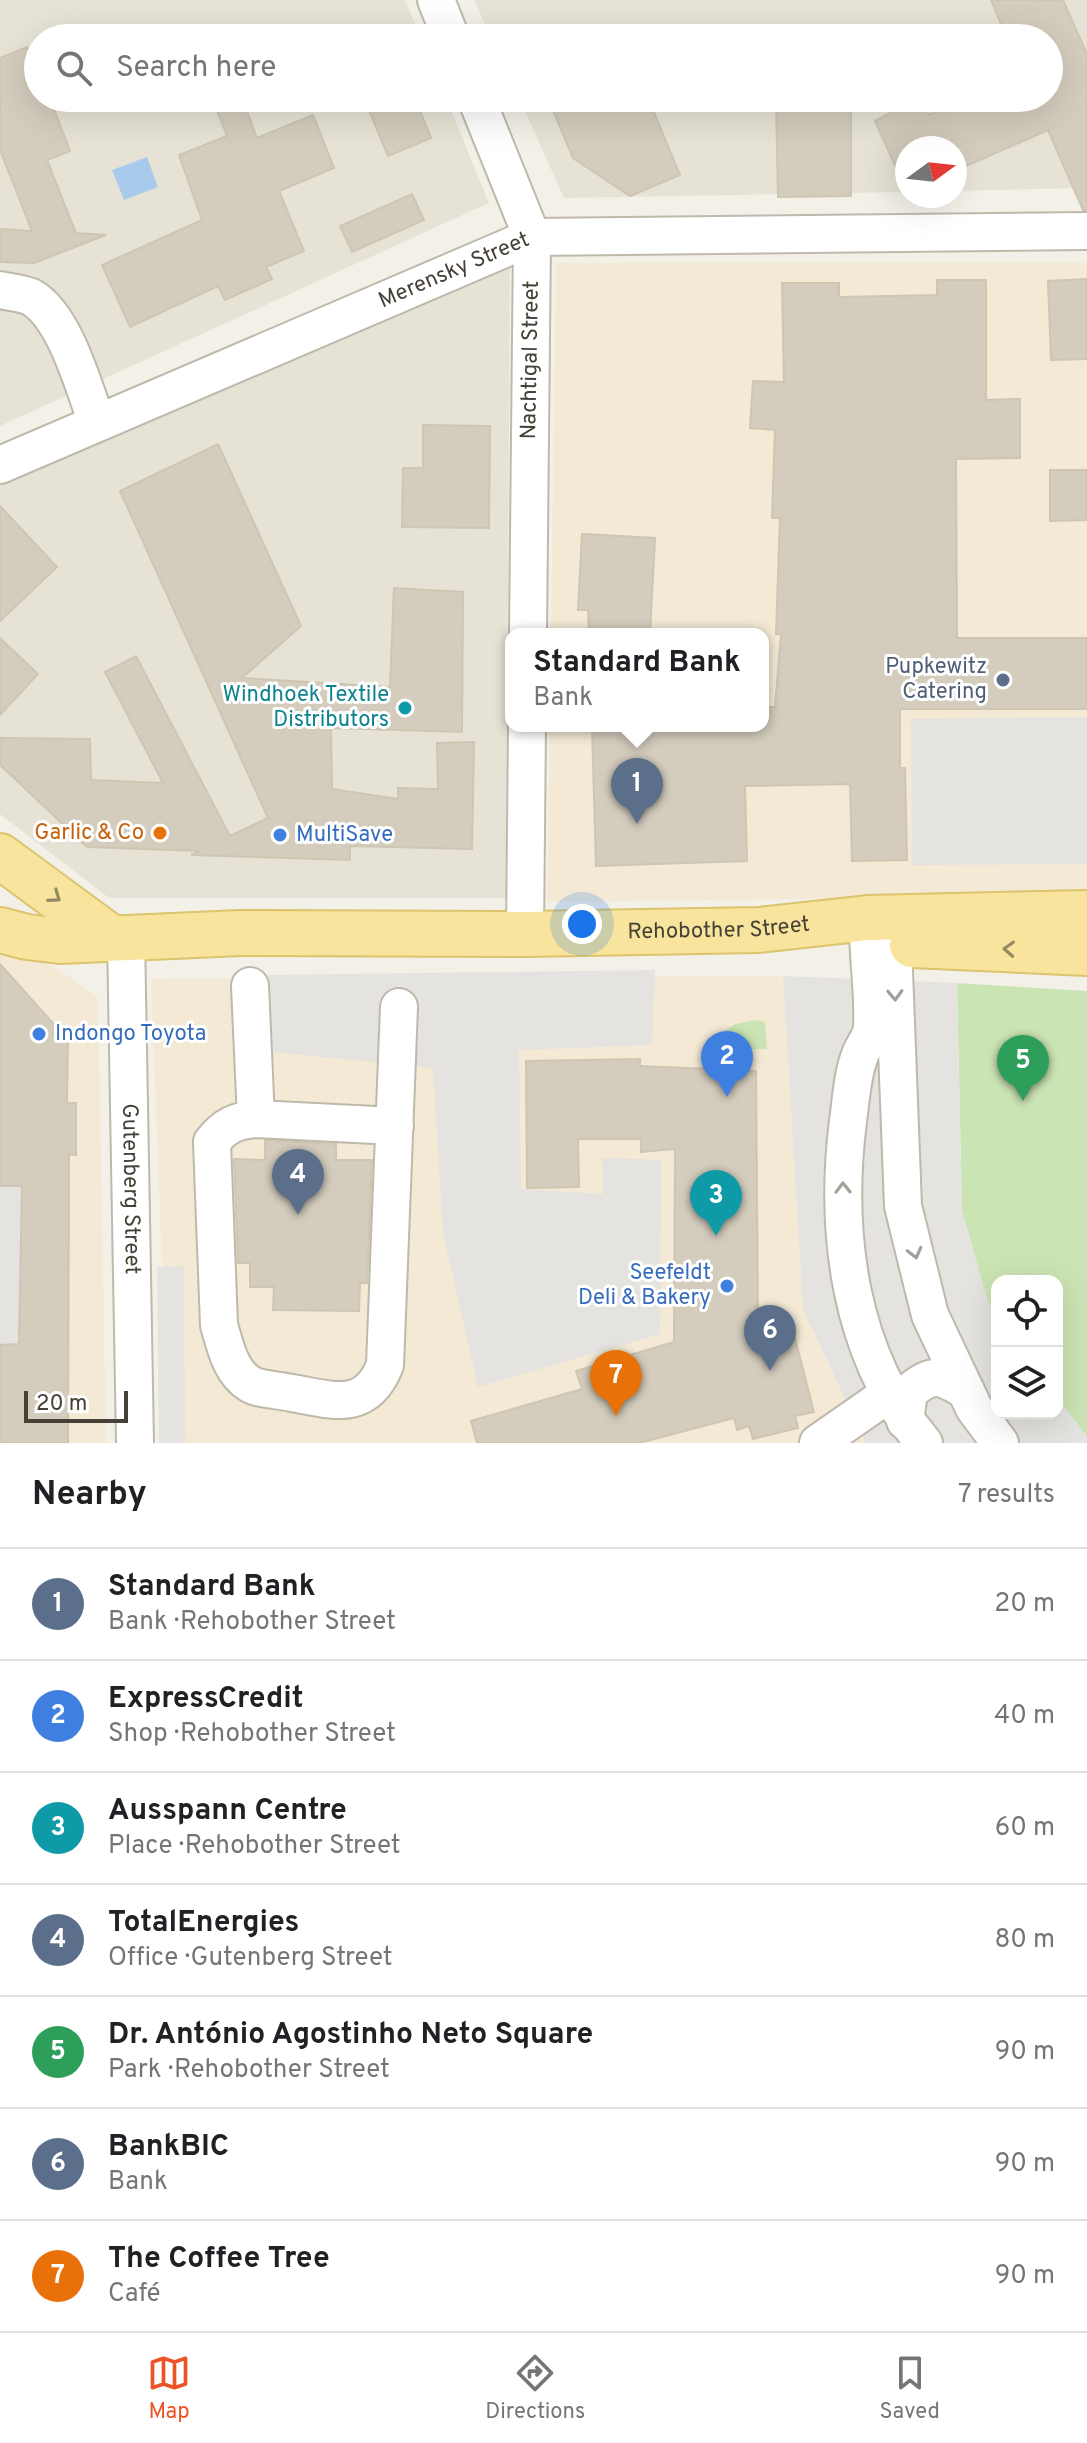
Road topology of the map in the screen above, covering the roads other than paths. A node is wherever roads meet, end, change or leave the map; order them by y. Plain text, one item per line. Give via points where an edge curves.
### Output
1 (436, 0) edge
2 (445, 24) edge
3 (482, 112) edge
4 (1087, 231) edge
5 (532, 237) junction
6 (0, 290) edge
7 (97, 423) junction
8 (0, 465) edge
9 (528, 628) edge
10 (527, 732) edge
11 (0, 856) edge
12 (1087, 913) edge
13 (0, 930) edge
14 (881, 931) junction
15 (525, 934) junction
16 (118, 937) junction
17 (1087, 953) edge
18 (250, 986) dead end
19 (399, 1007) dead end
20 (256, 1119) junction
21 (395, 1126) junction
22 (940, 1335) junction
23 (875, 1359) junction
24 (966, 1391) junction
25 (906, 1419) edge
26 (135, 1443) edge
27 (818, 1443) edge
28 (1000, 1443) edge

1 - 2 street
3 - 5 street, Nachtigal Street
4 - 5 street, Merensky Street
5 - 7 street, Merensky Street
5 - 9 street, Nachtigal Street
6 - 7 street via 29,296 46,309 75,363
7 - 8 street, Merensky Street
10 - 15 street
11 -> 16 main road
12 - 14 main road, Rehobother Street
13 - 16 main road, Rehobother Street via 60,941
14 - 15 main road, Rehobother Street
17 -> 14 main road via 966,946
14 -> 22 street via 903,1206 930,1315
23 -> 14 street via 860,1325 846,1259 842,1179 859,1057 872,1031
15 - 16 main road, Rehobother Street
16 - 26 street, Gutenberg Street
18 - 20 street
19 - 21 street
20 - 21 street
20 - 21 street via 237,1121 212,1142 219,1325 226,1351 251,1385 341,1402 365,1395 385,1365
22 - 23 street via 932,1356 912,1368
22 - 24 street
23 - 25 street
24 - 25 street via 945,1377 925,1378 909,1392
24 - 28 street
25 - 27 street

